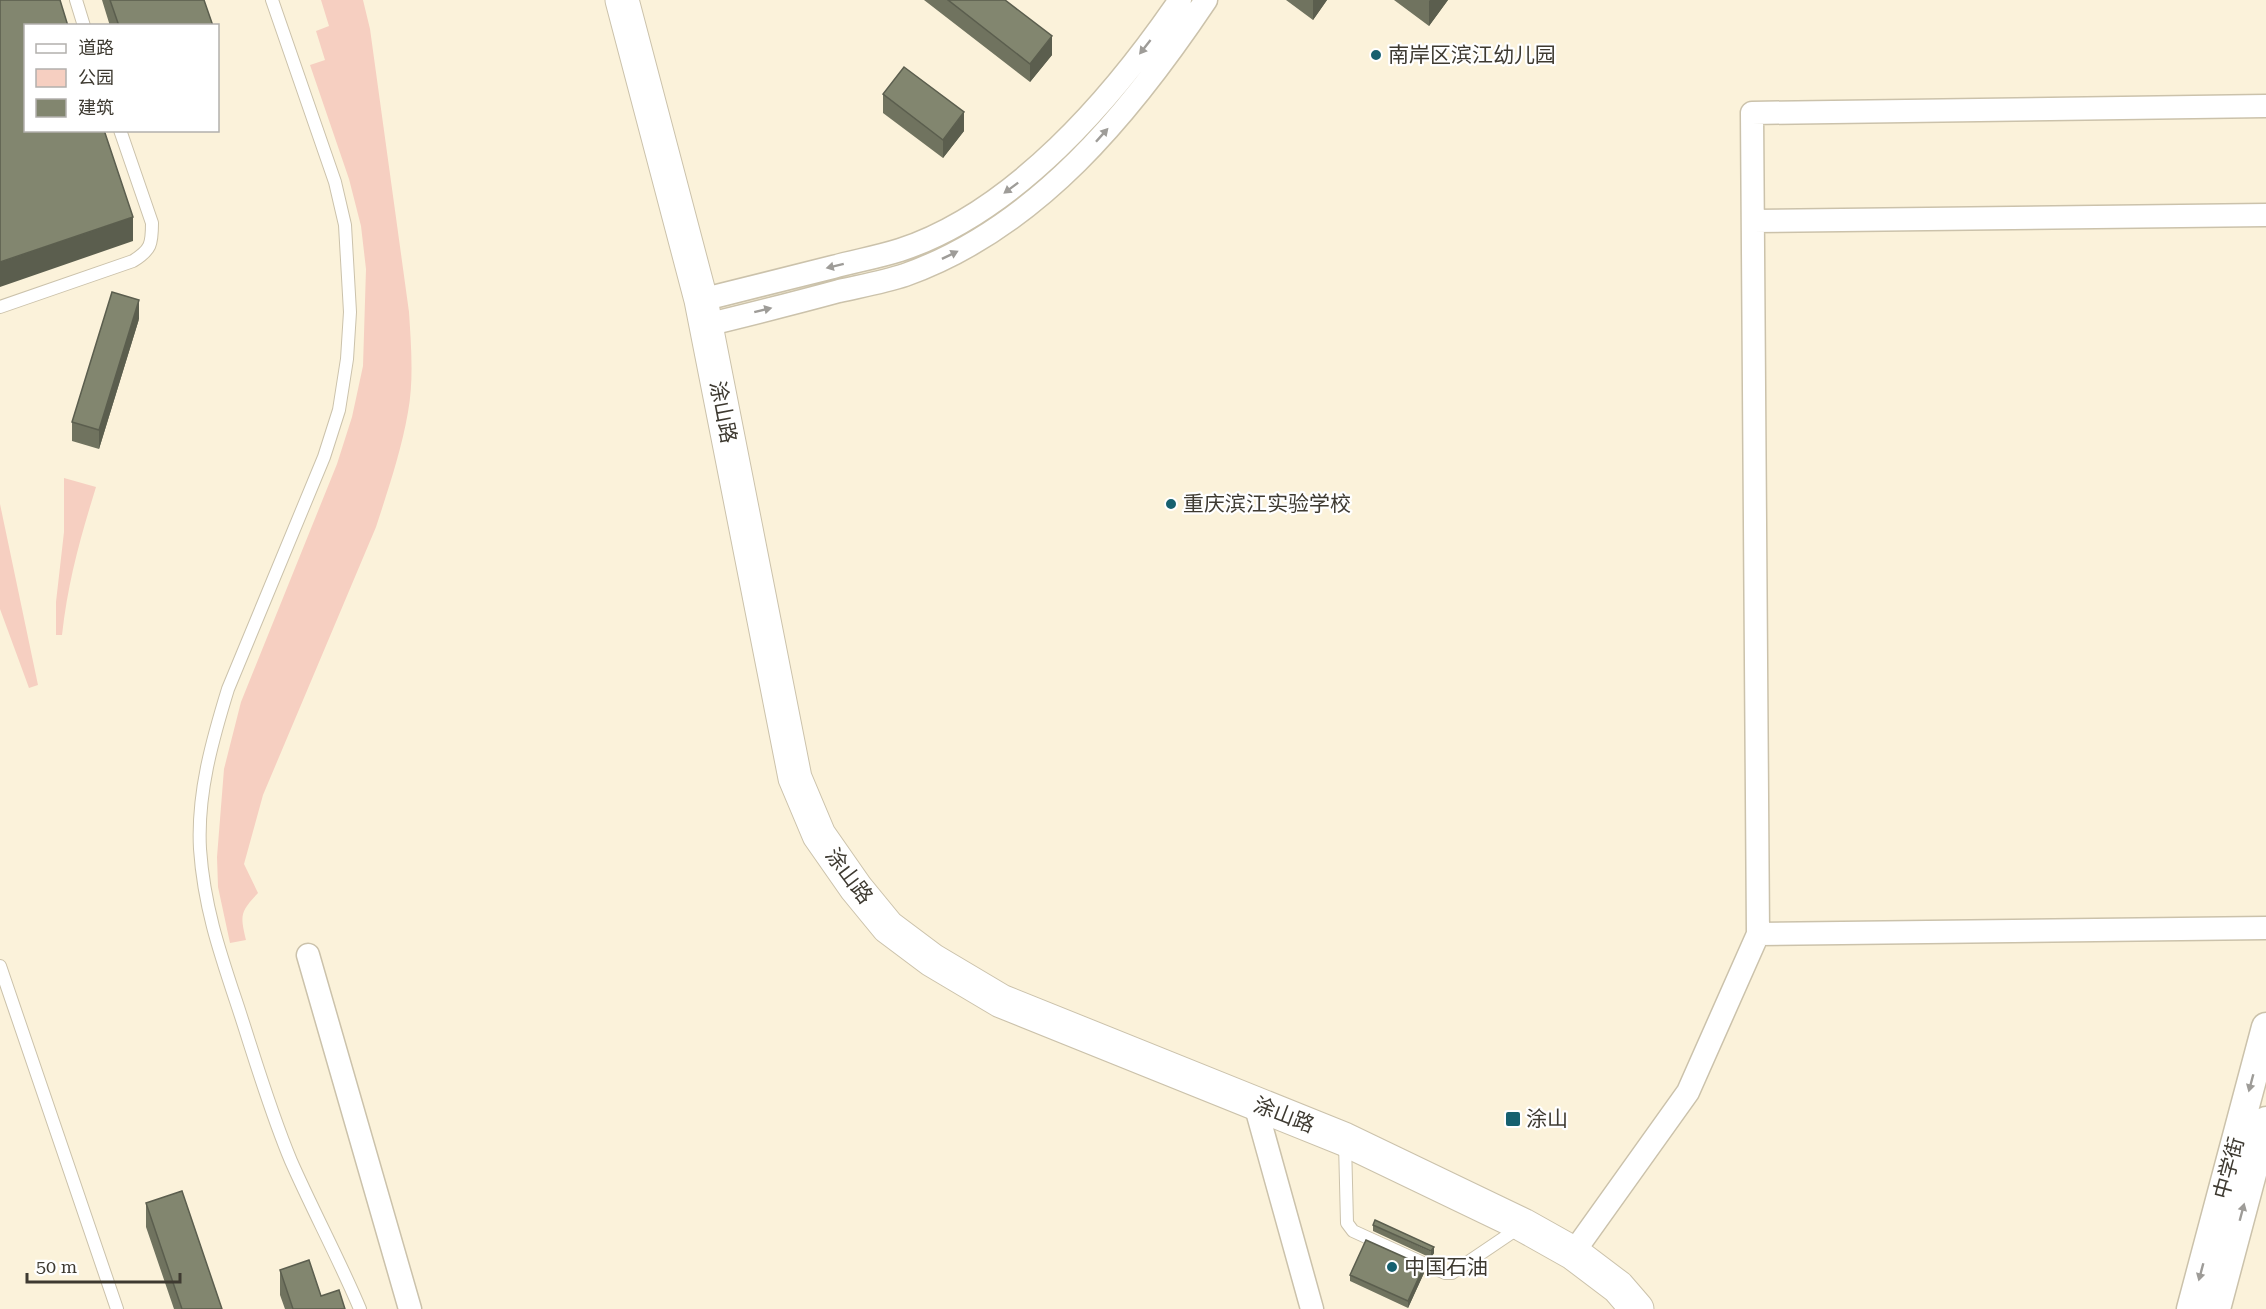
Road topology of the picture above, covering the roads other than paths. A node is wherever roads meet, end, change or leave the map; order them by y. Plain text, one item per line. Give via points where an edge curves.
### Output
1 (76, 0) edge
2 (272, 0) edge
3 (622, 0) edge
4 (1180, 0) edge
5 (1206, 0) edge
6 (83, 24) edge
7 (2266, 106) edge
8 (121, 132) edge
9 (2266, 215) edge
10 (1753, 221) junction
11 (0, 307) edge
12 (704, 312) junction
13 (2266, 928) edge
14 (1758, 934) junction
15 (308, 955) dead end
16 (0, 966) edge
17 (2266, 1027) edge
18 (1255, 1104) junction
19 (2266, 1121) edge
20 (1344, 1139) junction
21 (1523, 1225) junction
22 (1573, 1253) junction
23 (117, 1309) edge
24 (360, 1309) edge
25 (410, 1309) edge
26 (1312, 1309) edge
27 (1637, 1309) edge
28 (2191, 1309) edge
29 (2216, 1309) edge

1 - 6 lane
2 - 24 lane via 335,182 345,225 350,302 347,359 339,410 324,457 228,689 216,728 206,768 200,847 212,928 277,1126
3 - 12 main road, 涂山路
4 -> 12 street via 1109,92 1068,136 1030,173 985,208 944,232 899,250
12 -> 5 street via 904,275 952,255 999,227 1045,191 1095,143 1164,63
7 - 10 street via 1752,112
8 - 11 lane via 152,223 147,252 133,261
9 - 10 street
10 - 14 street
12 - 18 main road, 涂山路 via 795,778 819,835 888,927 932,960 1001,1001
13 - 14 street
14 - 22 street via 1688,1092
15 - 25 street
16 - 23 lane
17 -> 28 street, 中学街
18 - 20 main road, 涂山路
18 - 26 street
29 -> 19 street, 中学街
20 - 21 main road, 涂山路
20 - 21 lane via 1347,1223 1353,1231 1452,1273
21 - 22 main road, 涂山路
22 - 27 main road, 涂山路 via 1618,1287

